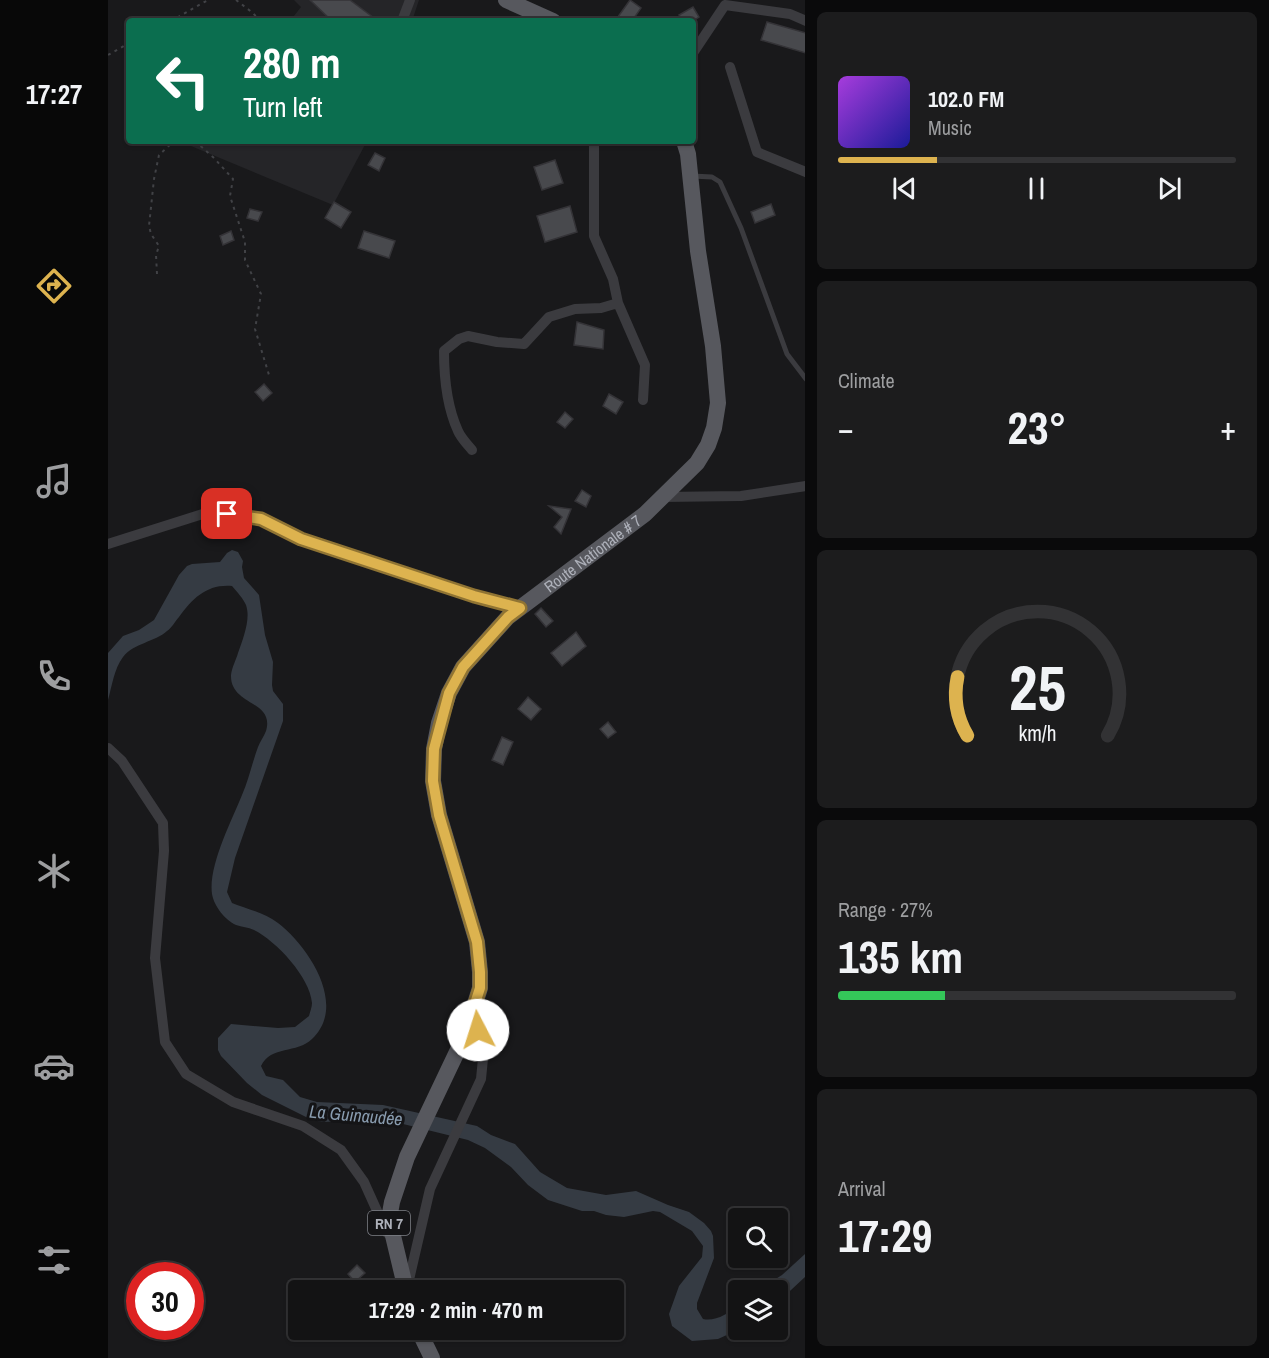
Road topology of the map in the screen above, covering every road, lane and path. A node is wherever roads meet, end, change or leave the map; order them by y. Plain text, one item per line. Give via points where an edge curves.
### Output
1 (208, 0) edge
2 (236, 0) edge
3 (410, 0) edge
4 (506, 0) edge
5 (176, 18) edge
6 (257, 18) edge
7 (403, 18) edge
8 (546, 18) edge
9 (805, 21) edge
10 (126, 46) edge
11 (696, 48) edge
12 (108, 55) edge
13 (730, 67) dead end
14 (171, 144) edge
15 (198, 144) edge
16 (594, 144) edge
17 (685, 144) edge
18 (805, 171) edge
19 (690, 176) junction
20 (157, 274) dead end
21 (618, 303) junction
22 (269, 375) dead end
23 (805, 377) edge
24 (643, 400) dead end
25 (472, 450) dead end
26 (805, 486) edge
27 (662, 497) junction
28 (108, 544) edge
29 (520, 608) junction
30 (108, 748) edge
31 (472, 1013) junction
32 (396, 1253) junction
33 (403, 1280) edge
34 (408, 1280) edge
35 (423, 1340) edge
36 (432, 1358) edge

1 - 5 path
2 - 6 path
3 - 7 street
4 - 8 main road
9 - 11 street via 790,14 725,4
10 - 12 path
13 - 18 street via 757,152
14 - 20 path via 159,155 150,208 151,234 159,246
15 - 22 path via 233,178 230,196 245,242 245,260 261,294 255,329
16 - 21 street via 594,237 613,279
17 - 19 main road, Route Nationale # 7 / RN 7
19 - 23 lane via 712,177 720,182 787,354
19 - 27 main road, Route Nationale # 7 / RN 7 via 718,403 714,428 697,463
21 - 24 street via 645,365
21 - 25 street via 549,317 524,344 468,336 444,351 444,374 453,417 458,432
26 - 27 street via 741,496
27 - 29 main road, Route Nationale # 7 / RN 7
28 - 29 street via 209,512 261,519 301,539
29 - 31 main road, Route Nationale # 7 / RN 7 via 463,667 449,693 434,749 433,781 439,815 477,942 480,988
30 - 32 street via 122,761 163,823 155,958 165,1042 186,1074 233,1102 303,1126 341,1150 364,1182
31 - 32 main road, Route Nationale # 7 / RN 7 via 406,1157 389,1219
31 - 34 street via 484,1048 481,1080 430,1188
32 - 33 main road, Route Nationale # 7 / RN 7
35 - 36 main road

